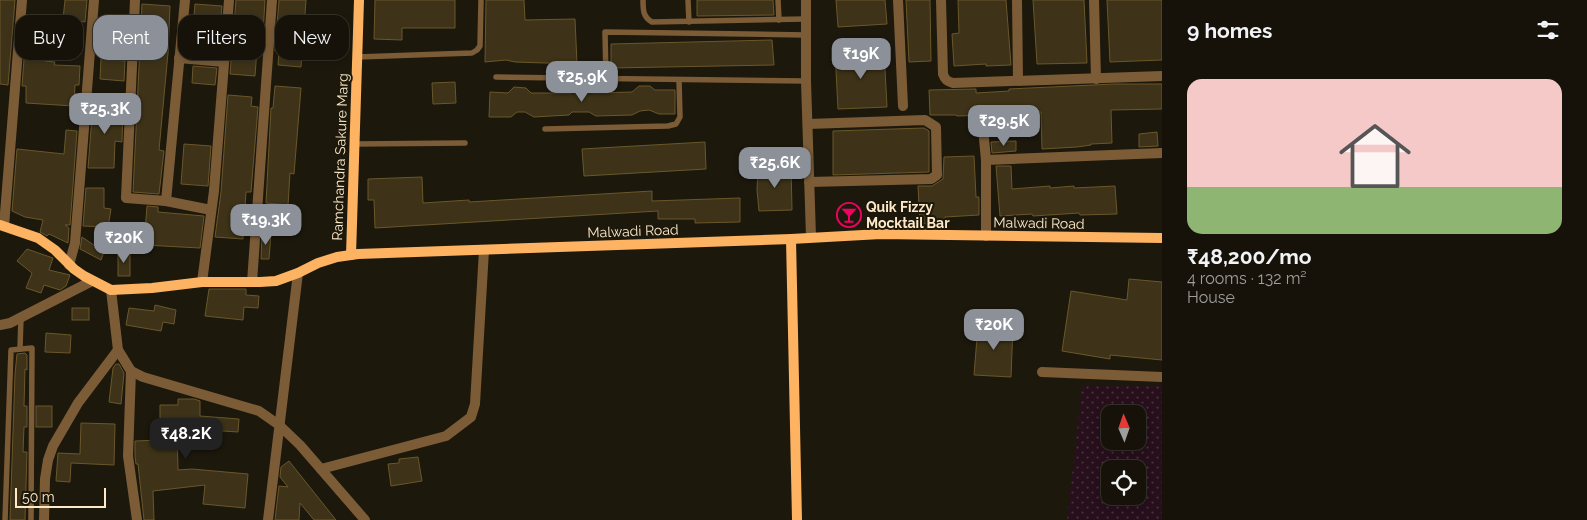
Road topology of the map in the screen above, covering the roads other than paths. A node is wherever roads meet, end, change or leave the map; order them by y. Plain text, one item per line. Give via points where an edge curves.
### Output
1 (22, 0) edge
2 (94, 0) edge
3 (136, 0) edge
4 (185, 0) edge
5 (229, 0) edge
6 (272, 0) edge
7 (359, 0) edge
8 (481, 0) edge
9 (643, 0) edge
10 (688, 0) edge
11 (778, 0) edge
12 (806, 0) edge
13 (898, 0) edge
14 (941, 0) edge
15 (1016, 0) edge
16 (1094, 0) edge
17 (183, 15) edge
18 (806, 19) junction
19 (779, 20) junction
20 (689, 22) junction
21 (806, 35) junction
22 (357, 57) junction
23 (179, 60) edge
24 (202, 60) edge
25 (224, 62) junction
26 (1162, 76) edge
27 (496, 77) dead end
28 (606, 78) junction
29 (1096, 79) junction
30 (679, 80) junction
31 (1018, 80) junction
32 (806, 81) junction
33 (903, 106) dead end
34 (808, 124) junction
35 (546, 128) dead end
36 (983, 128) dead end
37 (465, 143) dead end
38 (355, 144) junction
39 (1162, 153) edge
40 (986, 160) junction
41 (809, 182) junction
42 (166, 200) junction
43 (211, 210) junction
44 (2, 226) edge
45 (986, 236) junction
46 (811, 237) junction
47 (1162, 238) edge
48 (791, 239) junction
49 (484, 250) junction
50 (351, 255) junction
51 (69, 265) junction
52 (298, 273) junction
53 (92, 281) junction
54 (202, 282) junction
55 (252, 282) junction
56 (111, 290) junction
57 (21, 317) junction
58 (0, 325) edge
59 (20, 349) junction
60 (118, 350) junction
61 (130, 371) junction
62 (1042, 372) dead end
63 (1162, 377) edge
64 (279, 425) junction
65 (321, 469) junction
66 (5, 520) edge
67 (31, 520) edge
68 (44, 520) edge
69 (137, 520) edge
70 (268, 520) edge
71 (365, 520) edge
72 (797, 520) edge

1 - 44 street
2 - 51 street via 75,243
3 - 42 street via 126,198
4 - 17 street
5 - 25 street
6 - 55 street
7 - 22 street, Ramchandra Sakure Marg
8 - 22 lane via 480,46 472,53
9 - 20 lane via 646,19 652,22
10 - 20 lane
11 - 19 lane
12 - 18 street
13 - 33 street
14 - 31 street via 944,79 954,83
15 - 31 street
16 - 29 street
18 - 19 lane
18 - 21 street
19 - 20 lane
21 - 28 lane via 605,32
21 - 32 street
22 - 38 street, Ramchandra Sakure Marg
23 - 42 street
24 - 25 street
25 - 43 street
26 - 29 street
27 - 28 lane
28 - 30 lane
29 - 31 street
30 - 32 lane
30 - 35 lane via 680,117 676,124
32 - 34 street
34 - 41 street
34 - 41 street via 925,120 936,127 937,175 931,179
36 - 40 street
37 - 38 lane
38 - 50 street, Ramchandra Sakure Marg
39 - 40 street
40 - 45 street
41 - 46 street
42 - 43 street
43 - 54 street
44 - 51 street via 38,238
45 - 46 street, Malwadi Road via 881,234
45 - 47 street, Malwadi Road
46 - 48 street, Malwadi Road
48 - 49 street, Malwadi Road
48 - 72 street
49 - 50 street, Malwadi Road
49 - 65 street via 475,404 470,418 446,436
50 - 52 street, Malwadi Road via 318,263
51 - 53 street
52 - 55 street, Malwadi Road via 276,280
52 - 64 street
53 - 56 street
53 - 57 street
54 - 55 street, Malwadi Road
54 - 56 street, Malwadi Road
56 - 60 street
57 - 58 street
57 - 59 lane
59 - 66 lane via 12,350
59 - 67 lane via 32,348
60 - 61 street
60 - 68 street via 78,403 53,446 44,479
61 - 64 street via 259,411
61 - 69 street via 128,456
62 - 63 street
64 - 65 street
64 - 70 street
65 - 71 street

